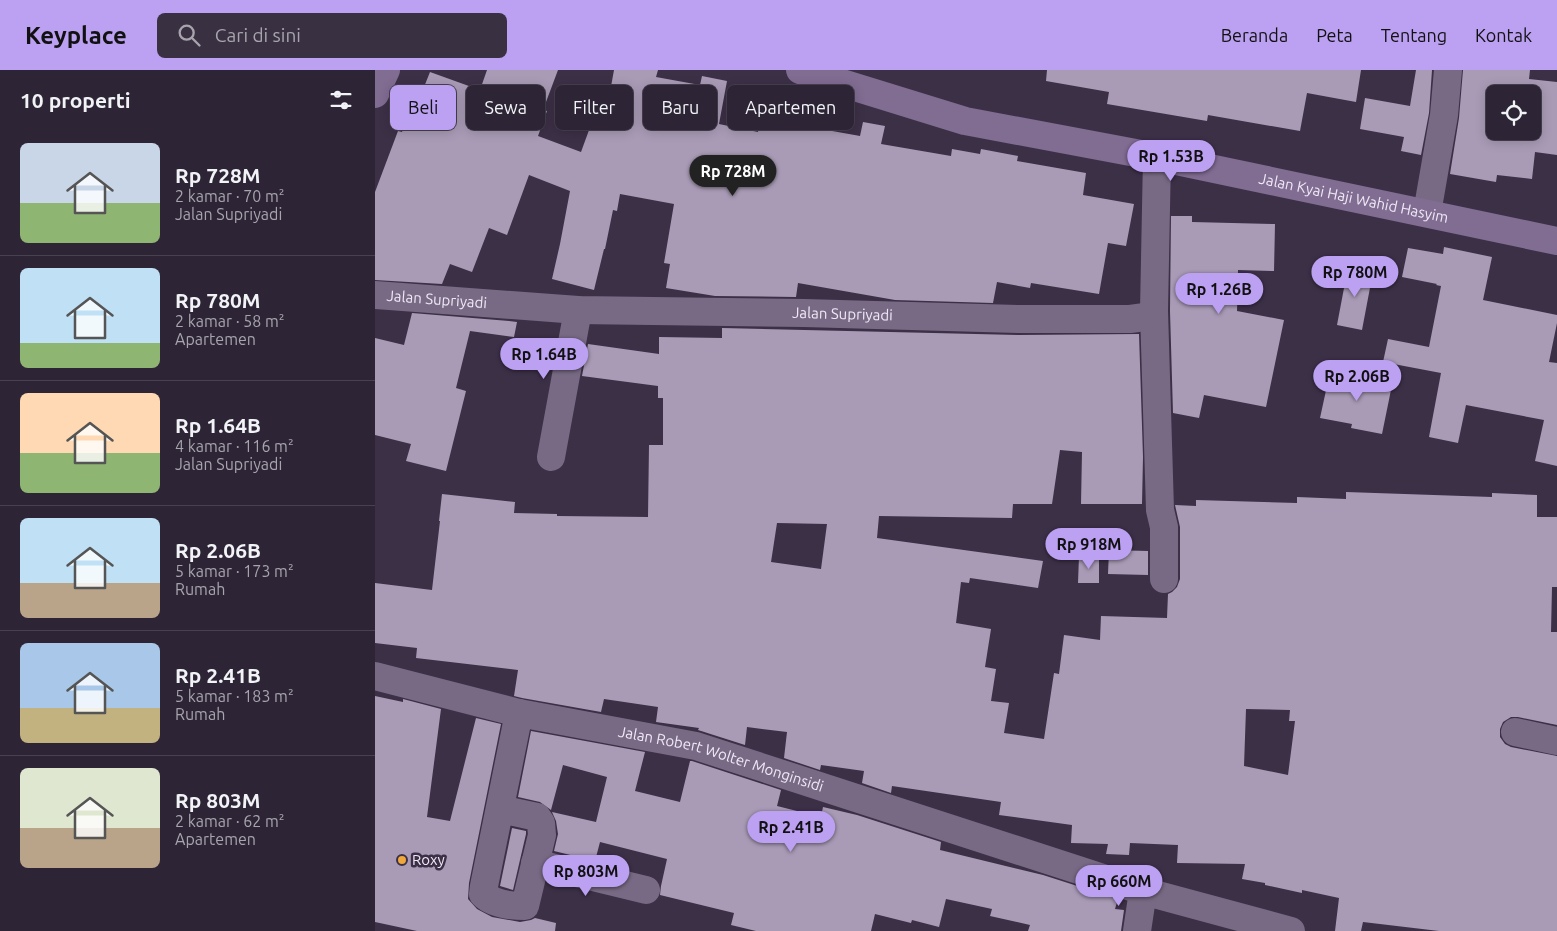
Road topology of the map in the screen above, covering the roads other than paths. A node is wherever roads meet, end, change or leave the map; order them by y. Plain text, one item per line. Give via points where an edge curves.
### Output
1 (386, 70) edge
2 (800, 70) edge
3 (1448, 70) edge
4 (375, 94) edge
5 (1157, 157) junction
6 (1427, 213) junction
7 (1557, 240) edge
8 (375, 294) edge
9 (578, 310) junction
10 (1154, 311) junction
11 (551, 457) dead end
12 (1165, 579) dead end
13 (375, 676) edge
14 (519, 714) junction
15 (1515, 732) dead end
16 (1557, 740) edge
17 (500, 809) junction
18 (535, 863) junction
19 (646, 890) dead end
20 (1143, 891) junction
21 (1137, 931) edge
22 (1291, 931) edge

1 - 4 main road
2 - 5 main road, Jalan Kyai Haji Wahid Hasyim via 965,121
3 - 6 street via 1444,115
5 - 6 main road, Jalan Kyai Haji Wahid Hasyim
5 - 10 street
6 - 7 main road, Jalan Kyai Haji Wahid Hasyim
8 - 9 street, Jalan Supriyadi
9 - 10 street, Jalan Supriyadi via 1019,320 1130,319 1145,317
9 - 11 street
10 - 12 street
13 - 14 street, Jalan Robert Wolter Monginsidi
14 - 17 street
14 - 20 street, Jalan Robert Wolter Monginsidi via 696,746
15 - 16 street
17 - 18 street via 537,817 541,823 542,835
17 - 18 street via 483,894 488,899 525,906
18 - 19 street
20 - 21 street
20 - 22 street, Jalan Robert Wolter Monginsidi

